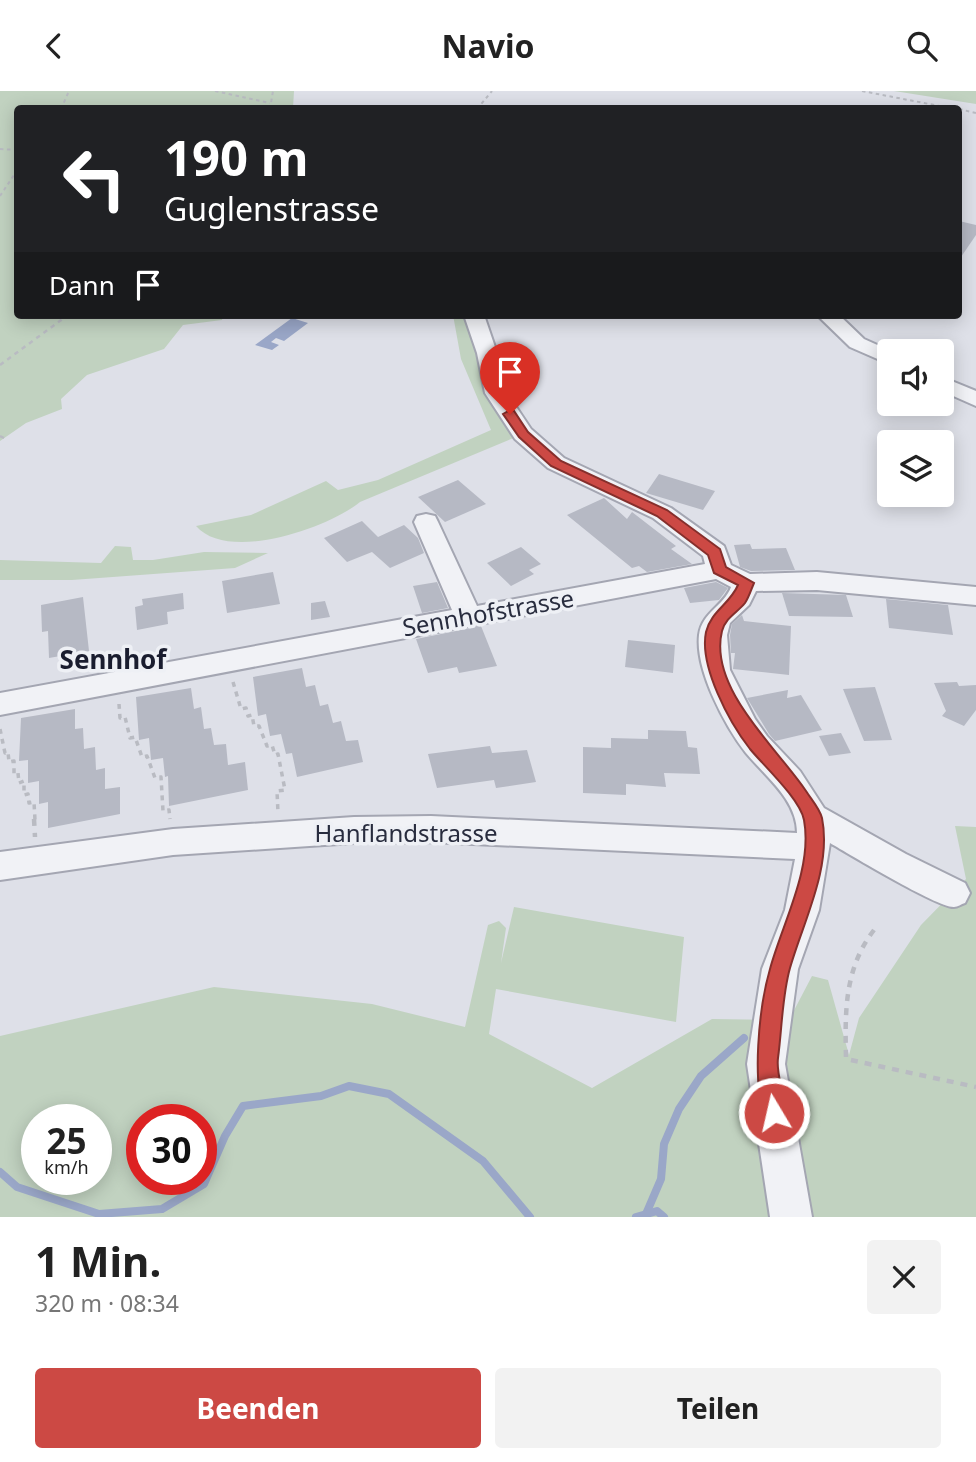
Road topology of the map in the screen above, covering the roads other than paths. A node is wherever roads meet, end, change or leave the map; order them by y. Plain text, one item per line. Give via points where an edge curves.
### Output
1 (475, 319) edge
2 (831, 319) edge
3 (877, 352) edge
4 (954, 389) edge
5 (976, 400) edge
6 (426, 522) dead end
7 (719, 570) junction
8 (746, 583) junction
9 (969, 591) edge
10 (468, 616) junction
11 (0, 704) edge
12 (814, 832) junction
13 (0, 866) edge
14 (953, 893) dead end
15 (791, 1217) edge

1 - 7 street via 496,393 523,434 556,463 662,513 715,552
2 - 3 street via 857,343
4 - 5 street
6 - 10 street
7 - 8 street
7 - 10 street, Sennhofstrasse
8 - 9 street via 817,581
8 - 12 street via 740,599 718,619 713,635 716,670 743,725 789,780
10 - 11 street, Sennhofstrasse
12 - 13 street, Hanflandstrasse via 431,829 279,833 173,842
12 - 14 street
12 - 15 street via 802,910 780,969 766,1064

